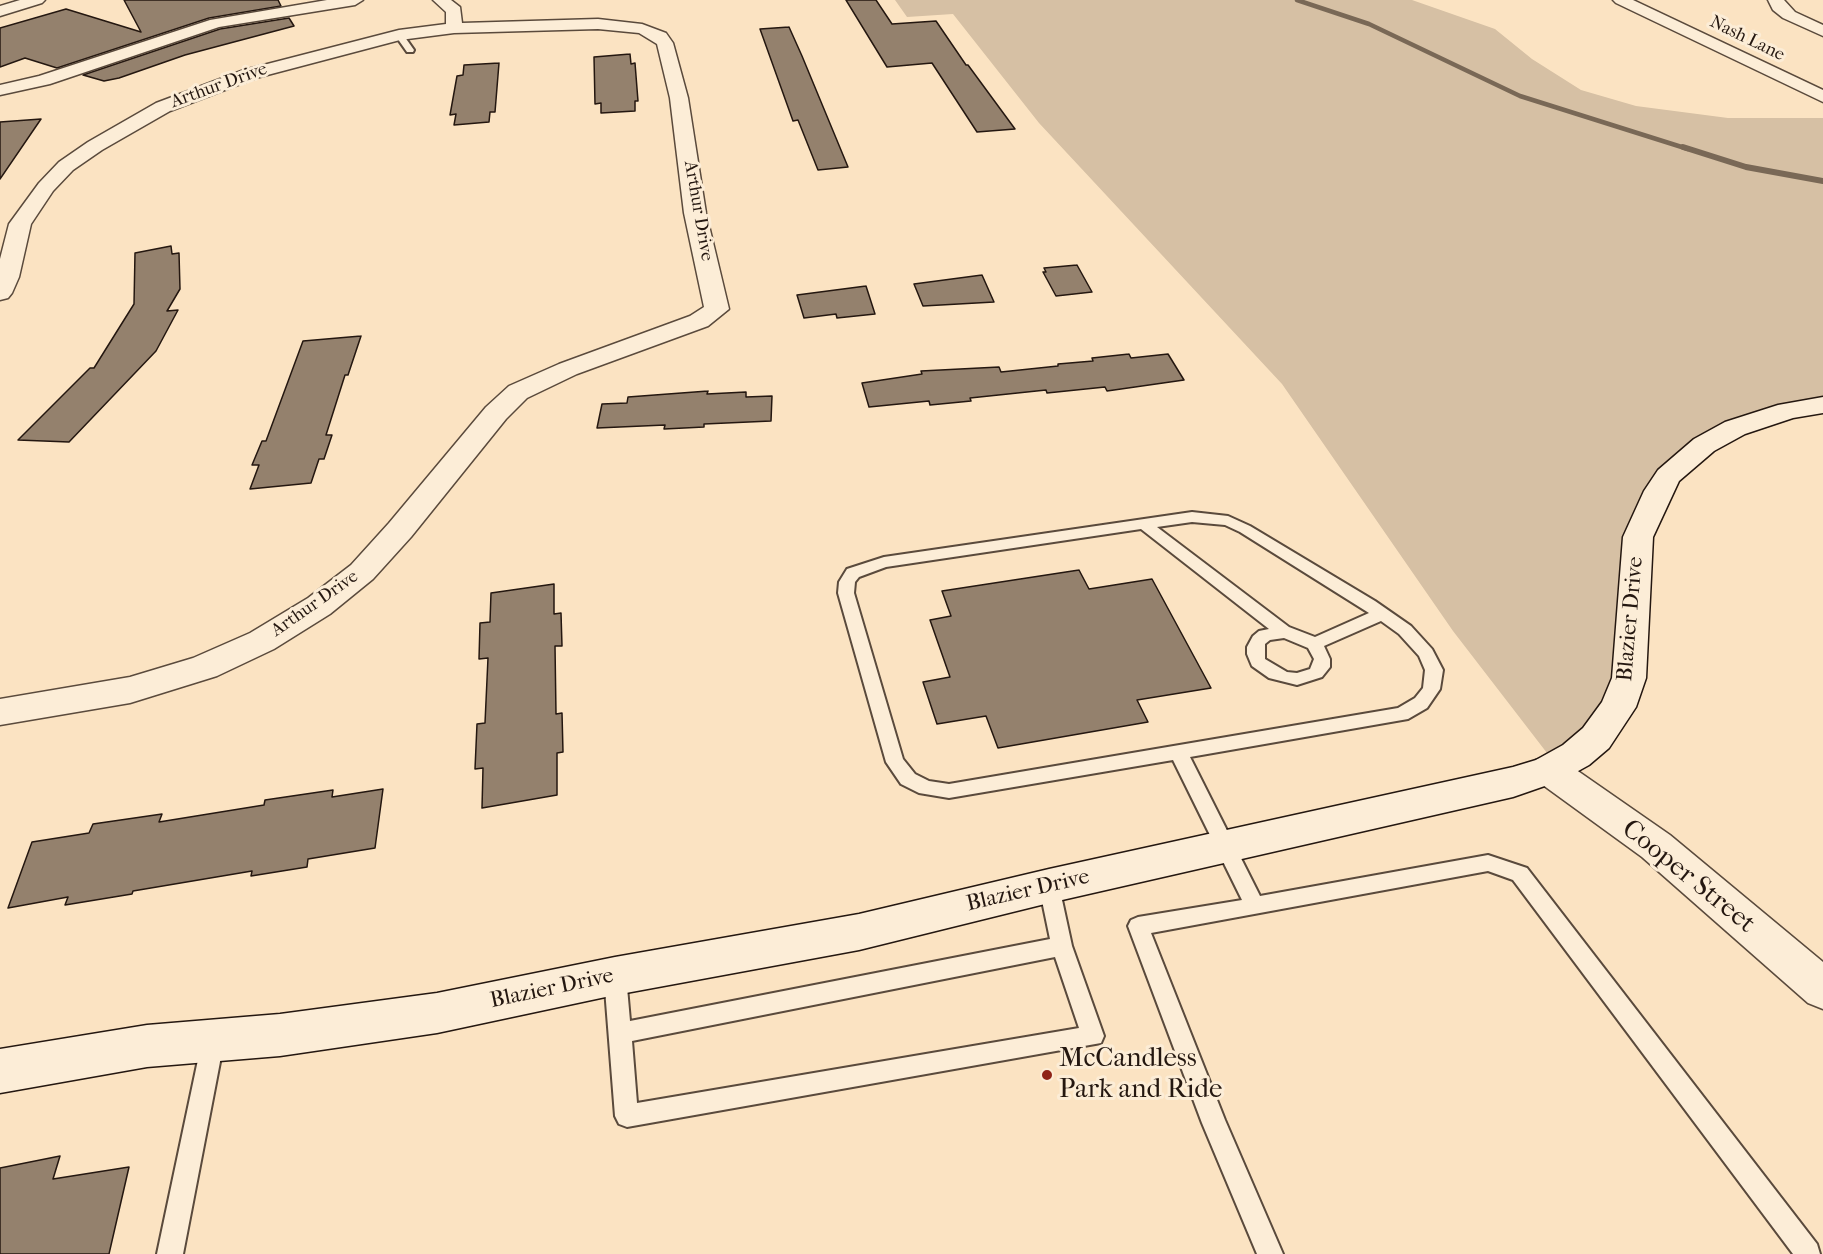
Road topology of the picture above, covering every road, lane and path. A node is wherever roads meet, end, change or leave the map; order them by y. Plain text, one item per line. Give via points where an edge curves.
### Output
1 (37, 0) edge
2 (355, 0) edge
3 (441, 0) edge
4 (1621, 0) edge
5 (1776, 0) edge
6 (0, 11) edge
7 (454, 28) junction
8 (1823, 31) edge
9 (0, 90) edge
10 (1823, 97) edge
11 (5, 264) edge
12 (0, 292) edge
13 (1823, 405) edge
14 (1144, 524) junction
15 (1382, 614) junction
16 (1284, 632) junction
17 (1314, 644) junction
18 (0, 711) edge
19 (1179, 754) junction
20 (1549, 770) junction
21 (1226, 846) junction
22 (1049, 886) junction
23 (1255, 906) junction
24 (1062, 946) junction
25 (615, 976) junction
26 (1823, 988) edge
27 (620, 1033) junction
28 (213, 1041) junction
29 (0, 1071) edge
30 (1808, 1253) edge
31 (170, 1254) edge
32 (1270, 1254) edge

1 - 6 street
2 - 9 street via 205,26 44,80
3 - 7 street via 453,10
4 - 10 street, Nash Lane
5 - 8 street via 1789,15
7 - 11 street, Arthur Drive via 405,43 339,49 232,79 133,122 80,156 46,187 20,224
7 - 18 street, Arthur Drive via 598,24 634,28 660,37 679,98 695,213 717,309 699,321 568,369 518,392 362,572 319,606 262,641 205,667 130,690
11 - 12 street, Arthur Drive
13 - 20 street, Blazier Drive via 1788,411 1735,428 1704,445 1668,476 1638,537 1629,678 1618,707 1596,738
14 - 15 lane via 1192,517 1228,521
14 - 16 lane
14 - 19 lane via 884,562 853,573 846,593 895,762 908,780 926,788 949,791
15 - 17 lane
15 - 19 lane via 1405,630 1426,653 1434,670 1431,689 1421,703 1402,714
16 - 17 lane
16 - 17 lane via 1265,635 1255,647 1258,662 1275,674 1297,679 1316,673 1322,659
19 - 21 lane
20 - 21 street, Blazier Drive via 1512,782
20 - 26 street, Cooper Street via 1656,846
21 - 22 street, Blazier Drive
21 - 23 lane
22 - 24 lane
22 - 25 street, Blazier Drive via 865,930
23 - 30 lane via 1488,863 1520,874
23 - 32 lane via 1138,926 1214,1123
24 - 27 lane
24 - 27 lane via 1093,1036 627,1116
25 - 27 lane
25 - 28 street, Blazier Drive via 437,1013
28 - 29 street, Blazier Drive via 147,1046
28 - 31 lane

